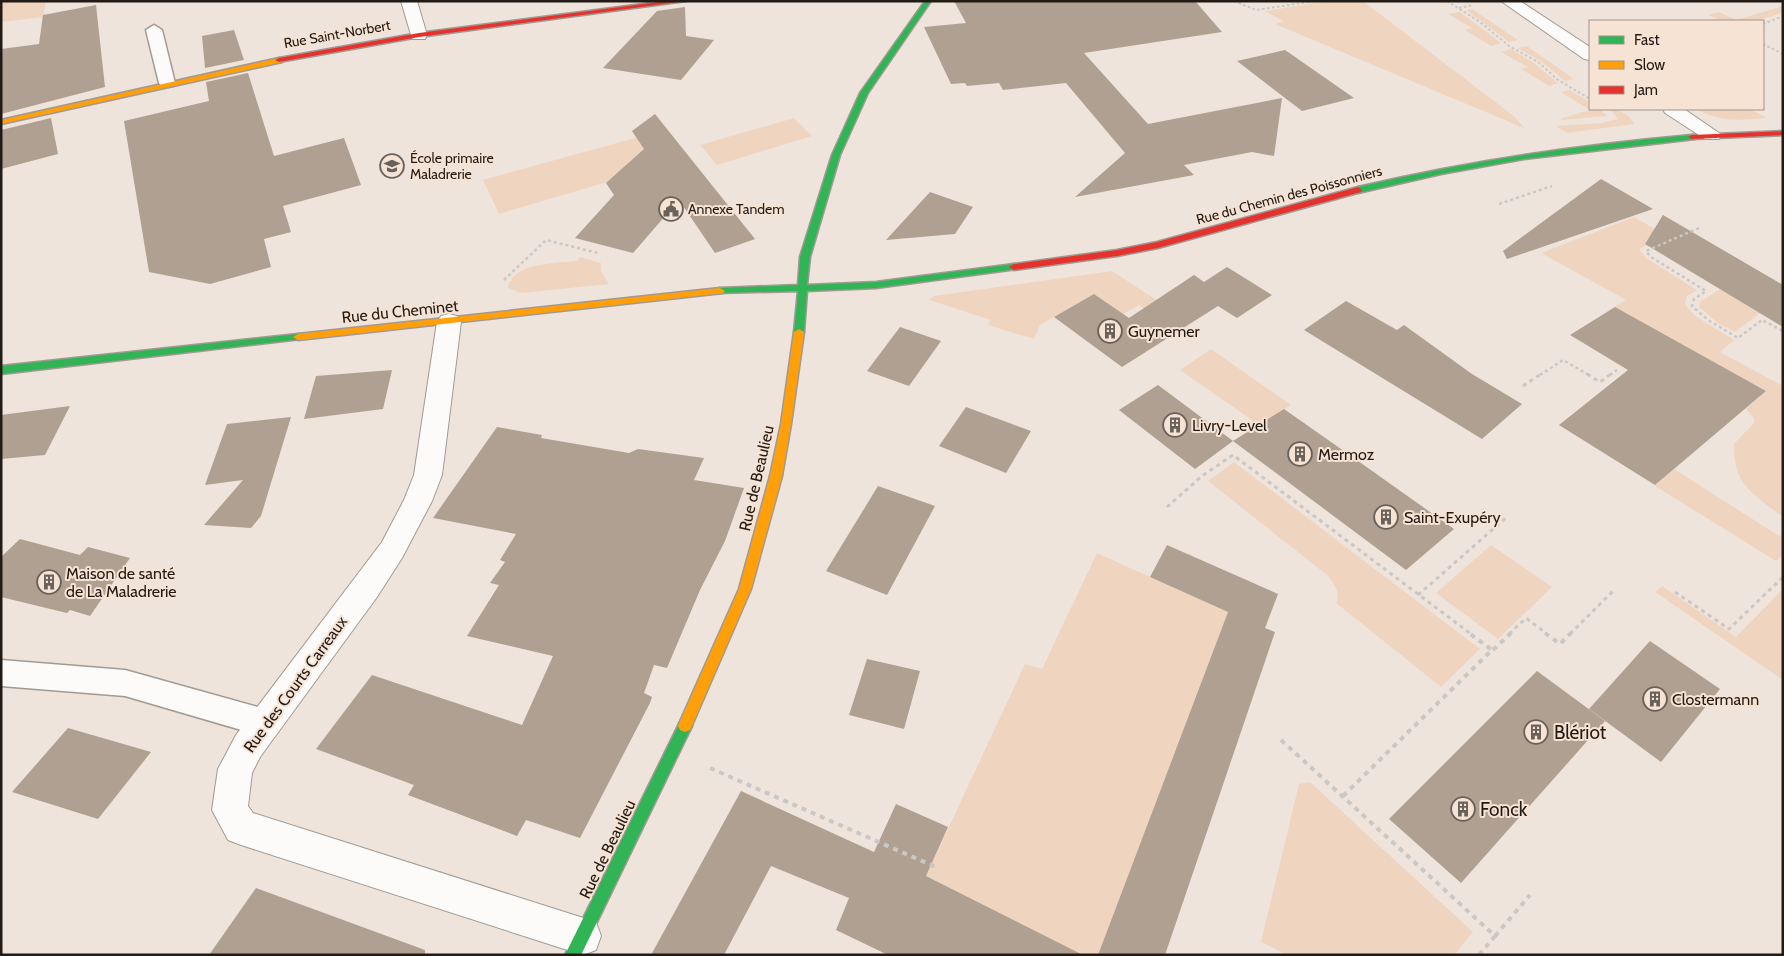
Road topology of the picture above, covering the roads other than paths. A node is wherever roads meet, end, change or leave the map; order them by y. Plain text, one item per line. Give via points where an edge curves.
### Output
1 (409, 1) edge
2 (683, 1) edge
3 (928, 1) edge
4 (1509, 1) edge
5 (154, 30) dead end
6 (419, 35) junction
7 (1589, 54) edge
8 (167, 84) junction
9 (1674, 110) edge
10 (1, 122) edge
11 (1783, 133) edge
12 (1712, 135) junction
13 (802, 288) junction
14 (449, 322) junction
15 (1, 370) edge
16 (1, 673) edge
17 (265, 723) junction
18 (578, 945) edge

1 - 6 street
2 - 6 street, Rue Saint-Norbert
3 - 13 street, Rue de Beaulieu via 864,93 852,116 836,155 805,257
4 - 7 street
5 - 8 lane
6 - 8 street, Rue Saint-Norbert
8 - 10 street, Rue Saint-Norbert
9 - 12 street
11 - 12 street, Rue du Chemin des Poissonniers
12 - 13 street, Rue du Chemin des Poissonniers via 1560,150 1446,170 1117,253 876,285
13 - 14 street, Rue du Cheminet via 720,291
13 - 18 street, Rue de Beaulieu via 798,341 776,476 744,589 676,745
14 - 15 street, Rue du Cheminet
14 - 17 street, Rue des Courts Carreaux via 428,475 418,501 392,550 366,588
16 - 17 lane via 125,683
17 - 18 street, Rue des Courts Carreaux via 235,769 230,810 240,827

